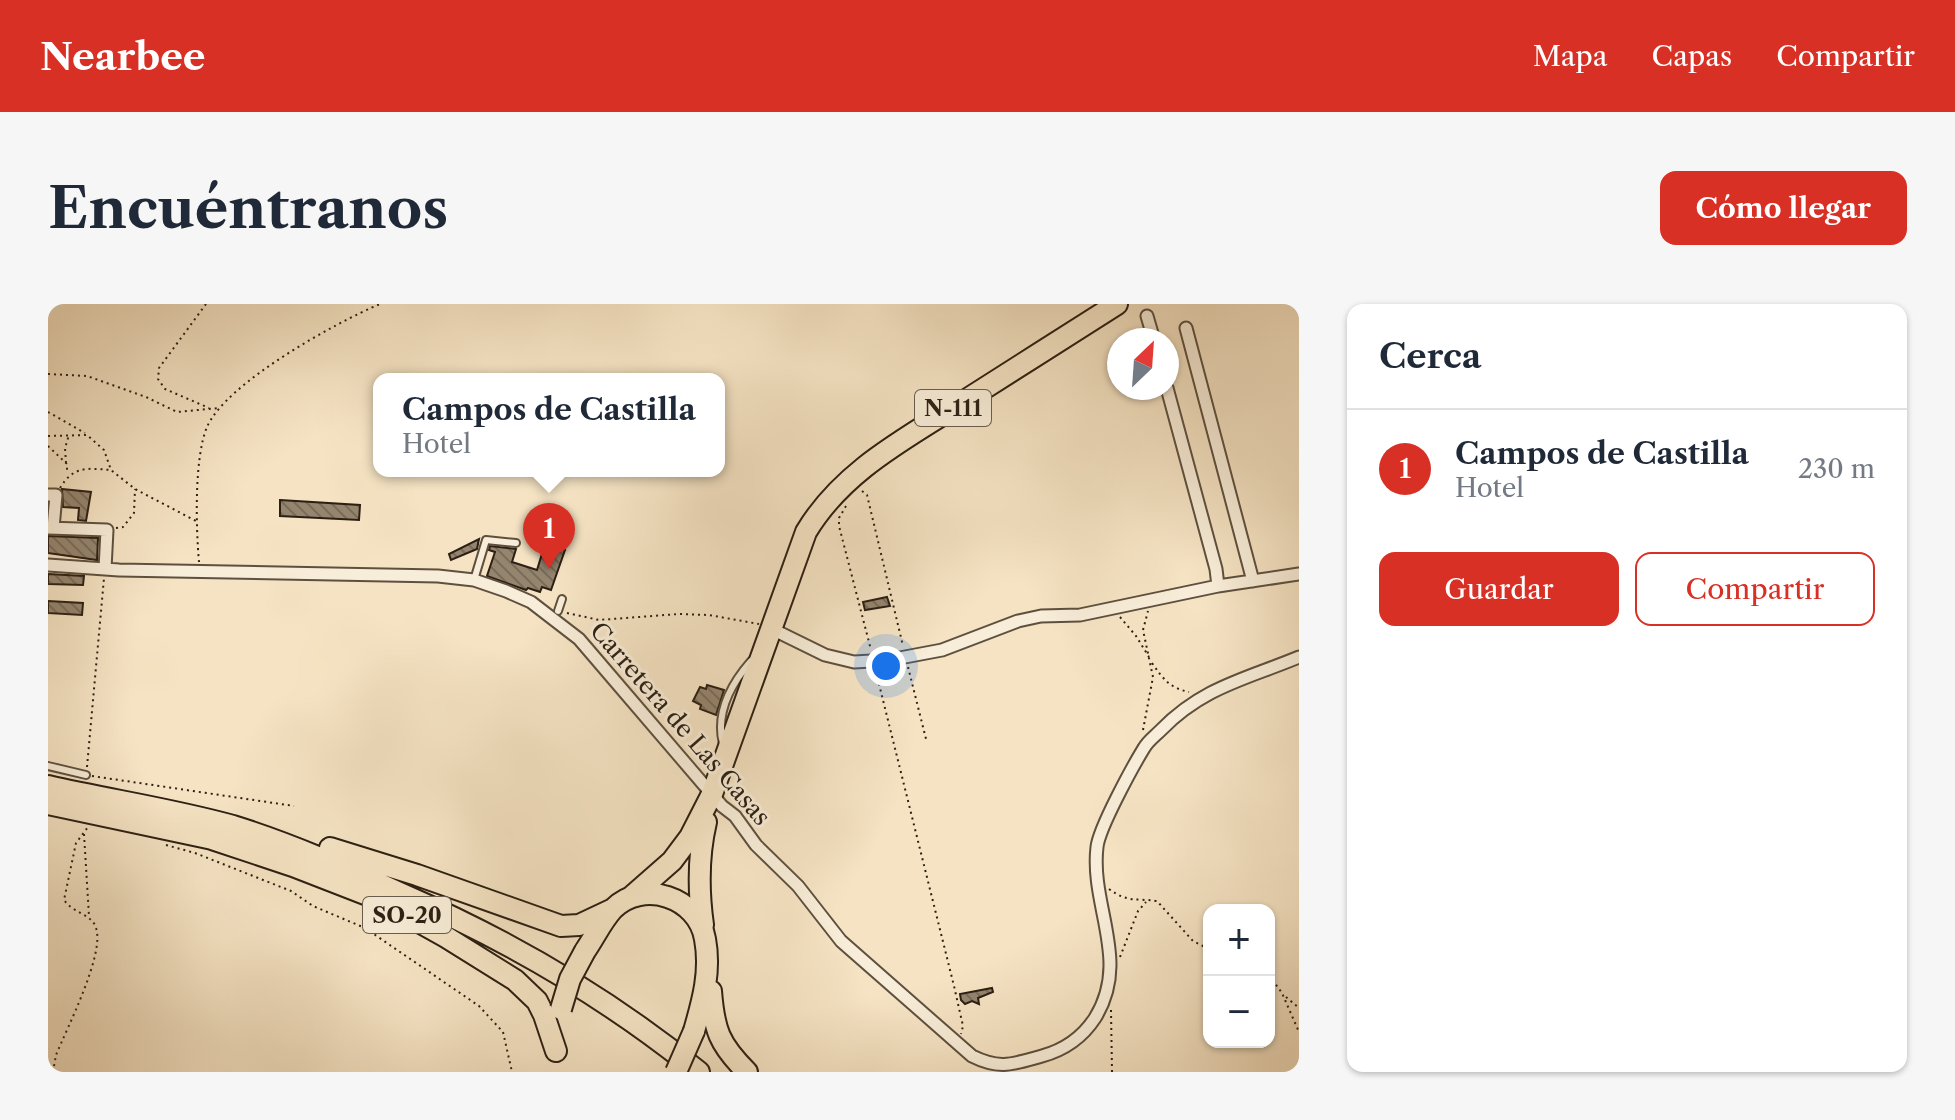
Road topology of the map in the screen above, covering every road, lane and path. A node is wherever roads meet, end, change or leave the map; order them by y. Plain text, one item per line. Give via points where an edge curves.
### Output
1 (206, 304) edge
2 (380, 304) edge
3 (1117, 304) edge
4 (1147, 316) dead end
5 (1150, 328) edge
6 (1186, 328) dead end
7 (49, 374) edge
8 (1170, 400) edge
9 (220, 408) junction
10 (210, 409) junction
11 (48, 412) edge
12 (69, 435) junction
13 (87, 435) junction
14 (48, 436) edge
15 (48, 446) edge
16 (67, 464) junction
17 (111, 470) junction
18 (67, 476) junction
19 (135, 489) junction
20 (52, 495) edge
21 (856, 495) dead end
22 (849, 503) dead end
23 (196, 521) junction
24 (51, 528) edge
25 (107, 530) junction
26 (516, 543) dead end
27 (48, 565) edge
28 (105, 569) junction
29 (199, 571) junction
30 (1299, 574) edge
31 (474, 580) junction
32 (1253, 581) junction
33 (1218, 586) junction
34 (1157, 597) junction
35 (562, 599) dead end
36 (1105, 609) junction
37 (558, 611) joint
38 (767, 637) junction
39 (906, 656) junction
40 (1299, 657) edge
41 (1151, 660) junction
42 (874, 661) junction
43 (1212, 691) junction
44 (926, 739) dead end
45 (1142, 753) junction
46 (48, 766) edge
47 (86, 775) junction
48 (48, 786) edge
49 (712, 794) junction
50 (48, 804) edge
51 (294, 806) dead end
52 (89, 826) dead end
53 (233, 827) junction
54 (84, 833) junction
55 (212, 839) junction
56 (165, 845) dead end
57 (1095, 873) junction
58 (402, 893) junction
59 (631, 897) junction
60 (1150, 900) junction
61 (613, 909) junction
62 (89, 917) junction
63 (705, 935) junction
64 (1203, 946) edge
65 (1121, 956) dead end
66 (708, 969) junction
67 (1270, 976) edge
68 (1282, 993) junction
69 (1106, 998) junction
70 (1299, 1008) edge
71 (1299, 1032) edge
72 (954, 1039) junction
73 (556, 1051) junction
74 (53, 1072) edge
75 (512, 1072) edge
76 (558, 1072) edge
77 (676, 1072) edge
78 (699, 1072) edge
79 (747, 1072) edge
80 (1112, 1072) edge

1 - 10 path via 159,368 158,379 165,389
2 - 9 path via 304,343
3 - 38 highway, N-111 via 893,446 841,485 806,532
4 - 5 street
6 - 32 street
7 - 10 path via 87,376 177,412
8 - 33 street
9 - 10 path
9 - 23 path via 207,428
11 - 13 path
12 - 13 path
12 - 14 path
12 - 16 path
13 - 17 path via 104,450
15 - 16 path
16 - 18 path
17 - 18 path via 85,468
17 - 19 path
18 - 20 path
19 - 23 path
19 - 25 path via 134,513 123,527
20 - 24 street
21 - 39 path via 867,495
22 - 42 path via 839,526
23 - 29 path
24 - 25 street
25 - 28 street
26 - 31 lane via 486,540
27 - 28 street, Carretera de Las Casas
28 - 29 street, Carretera de Las Casas
28 - 47 path
29 - 31 street, Carretera de Las Casas
30 - 32 street
31 - 49 street, Carretera de Las Casas via 531,602 579,639
32 - 33 street
33 - 34 street
34 - 36 street
34 - 41 path via 1143,630
35 - 37 lane
36 - 39 street via 1018,621 942,650
36 - 41 path via 1118,615
37 - 38 path via 599,620 709,615 750,621
38 - 42 street via 854,662
38 - 49 highway, N-111 via 742,683
39 - 42 street
39 - 44 path
40 - 43 street, Carretera de Las Casas
41 - 43 path via 1164,681 1177,689
41 - 45 path
42 - 72 path via 963,1026
43 - 45 street, Carretera de Las Casas via 1179,712
45 - 57 street, Carretera de Las Casas via 1097,842
46 - 47 lane
47 - 51 path
48 - 53 highway, SO-20
49 - 59 highway, N-111 via 672,861
49 - 63 highway, N-111 via 700,847
49 - 72 street, Carretera de Las Casas via 841,941
50 - 55 highway, SO-20
52 - 54 path
53 - 58 highway, SO-20
53 - 61 highway, SO-20 via 321,846 561,926 579,925
54 - 62 path
54 - 62 path via 76,843 64,900
55 - 58 highway, SO-20 via 261,848
55 - 73 highway, SO-20 via 378,899 458,944 515,980 537,1001
56 - 75 path via 291,891 365,928 479,1006 503,1032
57 - 60 path via 1119,896
57 - 69 street, Carretera de Las Casas via 1110,945
58 - 78 highway, SO-20 via 473,925 585,988
59 - 61 highway, N-111
59 - 63 highway via 647,893 681,902
60 - 64 path
60 - 65 path via 1138,911
61 - 73 highway, N-111, bridge via 570,979
62 - 74 path via 97,929 96,957
63 - 66 highway, N-111
66 - 77 highway, N-111, bridge via 694,1031
66 - 79 highway via 716,1030
67 - 68 path
68 - 70 path
68 - 71 path
69 - 72 street, Carretera de Las Casas via 1079,1038 1058,1052 1005,1066 988,1064
69 - 80 path via 1111,1004
73 - 76 highway, N-111

